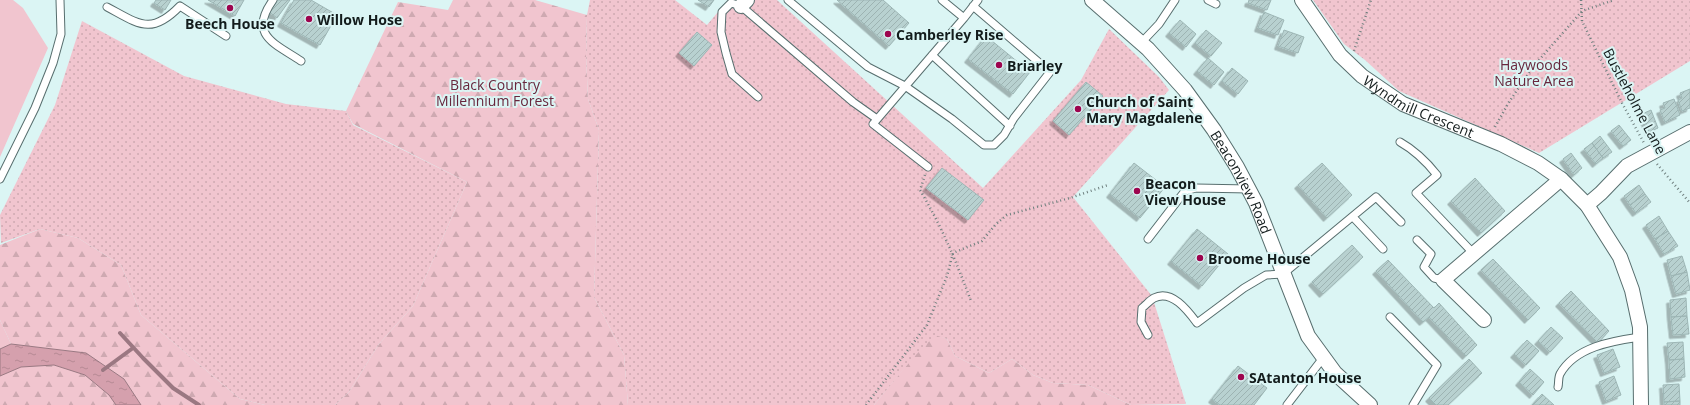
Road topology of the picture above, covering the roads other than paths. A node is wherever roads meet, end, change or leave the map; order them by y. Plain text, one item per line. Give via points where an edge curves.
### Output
1 (60, 0) edge
2 (273, 0) edge
3 (788, 0) edge
4 (942, 0) edge
5 (1092, 0) edge
6 (1175, 0) edge
7 (1208, 0) edge
8 (1302, 0) edge
9 (182, 3) edge
10 (744, 3) edge
11 (975, 3) edge
12 (1216, 4) dead end
13 (108, 7) dead end
14 (964, 18) junction
15 (226, 36) dead end
16 (1141, 43) junction
17 (932, 55) junction
18 (301, 61) dead end
19 (906, 86) junction
20 (758, 97) dead end
21 (877, 119) junction
22 (1010, 126) junction
23 (1690, 132) edge
24 (1400, 142) dead end
25 (928, 167) road end
26 (0, 179) edge
27 (1561, 179) junction
28 (1249, 189) junction
29 (1587, 205) junction
30 (1353, 217) junction
31 (1401, 222) dead end
32 (1148, 239) dead end
33 (1417, 240) dead end
34 (1382, 249) dead end
35 (1474, 254) junction
36 (1282, 274) junction
37 (1443, 280) junction
38 (1390, 318) dead end
39 (1484, 320) dead end
40 (1148, 335) dead end
41 (1640, 337) junction
42 (1323, 358) junction
43 (1558, 387) dead end
44 (1287, 405) edge
45 (1370, 405) edge
46 (1412, 405) edge
47 (1641, 405) edge

1 - 26 lane via 62,34 53,63 35,108
2 - 18 lane via 264,14 263,29 270,40
3 - 19 lane via 868,67
4 - 14 lane
5 - 16 street, Beaconview Road
6 - 16 lane via 1159,24
7 - 12 lane
8 - 27 street, Wyndmill Crescent via 1340,55 1362,76 1403,104 1490,139 1538,163
9 - 13 lane via 168,18 156,24 145,25 132,21
9 - 15 lane
10 - 20 lane via 731,3 722,12 721,32 732,74
10 - 21 lane via 853,102
11 - 14 lane
11 - 22 lane via 1050,72
14 - 17 lane
16 - 28 street, Beaconview Road via 1185,90 1214,130
17 - 19 lane
17 - 22 lane
19 - 21 lane
19 - 22 lane via 984,145 994,145
21 - 25 lane via 874,124
23 - 29 street via 1627,166
24 - 35 lane via 1414,150 1437,175 1416,193
27 - 29 street, Wyndmill Crescent
27 - 35 street
28 - 32 lane via 1196,188 1185,191
28 - 36 street, Beaconview Road
29 - 41 street, Wyndmill Crescent via 1620,257 1632,290
30 - 31 lane via 1376,197
30 - 34 lane
30 - 36 lane
33 - 37 lane via 1431,254 1424,267 1434,278
35 - 37 street
36 - 40 lane via 1266,275 1197,323 1179,303 1166,296 1154,298 1142,308 1141,322
36 - 42 street, Beaconview Road via 1308,336
37 - 39 street
38 - 46 lane via 1437,365
41 - 43 lane via 1613,341 1587,350 1572,360 1559,375
41 - 47 street, Wyndmill Crescent
42 - 44 lane
42 - 45 street, Beaconview Road via 1335,373

